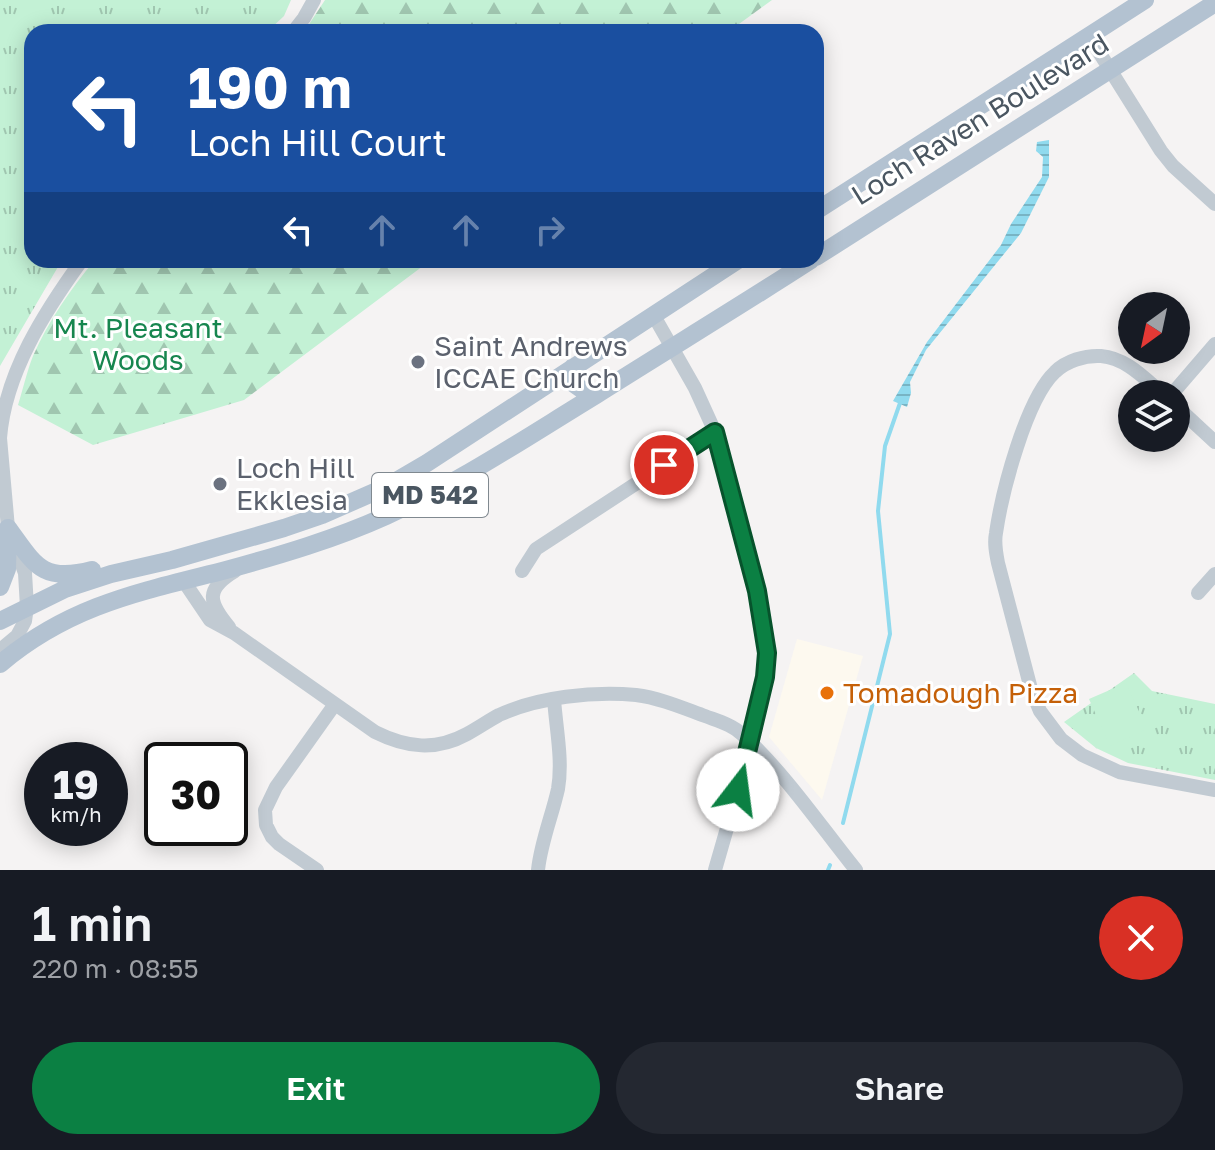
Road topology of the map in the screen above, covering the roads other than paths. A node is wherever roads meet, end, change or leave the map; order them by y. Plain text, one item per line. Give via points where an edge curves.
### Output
1 (314, 0) edge
2 (1145, 0) edge
3 (1215, 3) edge
4 (299, 24) edge
5 (1089, 36) junction
6 (1109, 70) junction
7 (1215, 204) edge
8 (824, 206) edge
9 (824, 252) edge
10 (76, 268) edge
11 (726, 268) edge
12 (798, 268) edge
13 (654, 316) junction
14 (1215, 344) edge
15 (672, 347) junction
16 (572, 368) junction
17 (1146, 380) edge
18 (1184, 380) edge
19 (596, 394) junction
20 (1, 416) edge
21 (1190, 419) edge
22 (715, 432) junction
23 (0, 438) edge
24 (1215, 442) edge
25 (322, 515) junction
26 (8, 528) junction
27 (172, 560) junction
28 (249, 563) junction
29 (522, 571) dead end
30 (1215, 574) edge
31 (183, 580) junction
32 (0, 587) edge
33 (1198, 593) dead end
34 (27, 607) junction
35 (0, 621) edge
36 (234, 633) junction
37 (0, 650) edge
38 (0, 664) edge
39 (554, 699) junction
40 (335, 704) junction
41 (750, 744) junction
42 (1215, 790) edge
43 (317, 870) edge
44 (538, 870) edge
45 (715, 870) edge
46 (856, 870) edge

1 - 4 street
2 - 5 main road, Loch Raven Boulevard
3 - 6 main road, Loch Raven Boulevard
5 - 6 street
5 - 8 main road, Loch Raven Boulevard
6 - 7 street via 1161,151
6 - 9 main road, Loch Raven Boulevard
10 - 20 street via 40,325
11 - 13 main road
12 - 15 main road, Loch Raven Boulevard / MD 542
13 - 15 street
13 - 16 main road, MD 542
14 - 18 street
15 - 19 main road, Loch Raven Boulevard / MD 542
15 - 22 street
16 - 19 main road via 574,384
16 - 25 main road, MD 542 via 427,463
17 - 42 street via 1130,366 1102,356 1075,360 1045,383 1008,475 995,535 998,563 1031,689 1061,739 1119,772
19 - 28 main road, Loch Raven Boulevard / MD 542 via 385,517
20 - 23 street
21 - 24 street
22 - 29 street via 536,549
22 - 41 street via 765,635 767,666
23 - 26 street
25 - 27 main road, MD 542
25 - 31 main road via 305,536 200,566
26 - 27 main road via 30,559 52,574 71,575 130,560
26 - 32 main road via 7,569
26 - 34 street via 25,573
27 - 34 main road, MD 542 via 111,574
28 - 31 main road, Loch Raven Boulevard / MD 542
28 - 36 street via 220,580 213,593 218,614
30 - 33 street
31 - 36 street via 210,620
31 - 38 main road, Loch Raven Boulevard / MD 542 via 65,620
34 - 35 main road, MD 542
34 - 37 street via 17,636
36 - 40 street
39 - 40 street via 499,715 444,744 427,747 392,741
39 - 41 street via 636,695 669,702 721,721
39 - 44 street via 559,773
40 - 43 street via 265,810 272,837
41 - 45 street
41 - 46 street via 783,776

